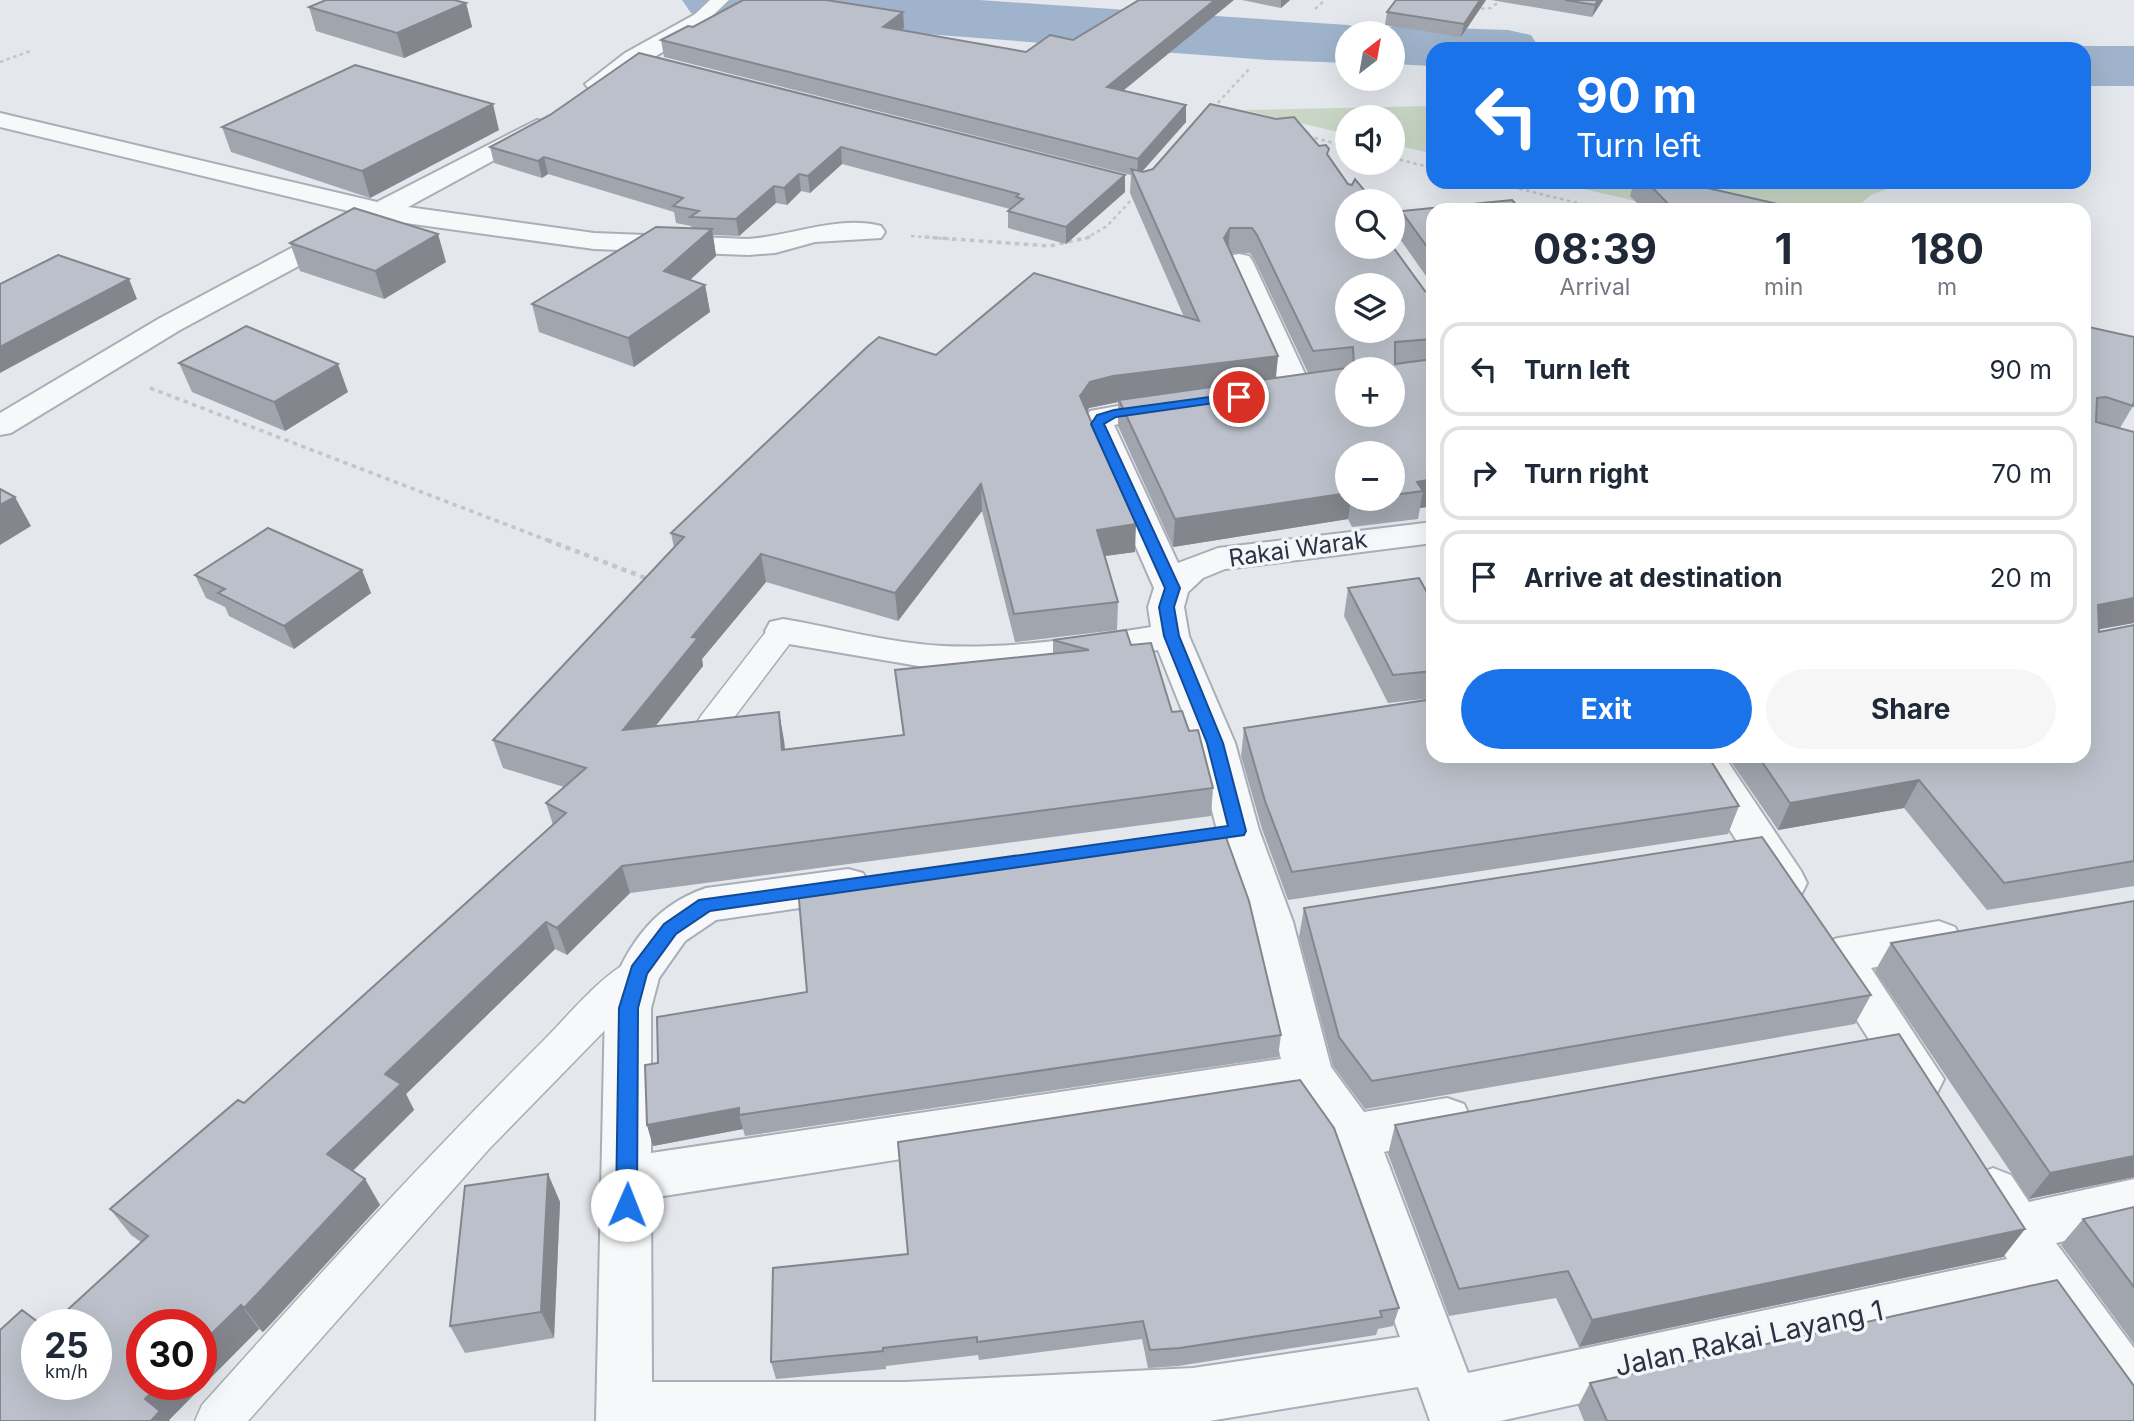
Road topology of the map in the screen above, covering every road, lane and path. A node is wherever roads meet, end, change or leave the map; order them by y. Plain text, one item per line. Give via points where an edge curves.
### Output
1 (1325, 0) edge
2 (1501, 0) edge
3 (1469, 8) edge
4 (710, 9) edge
5 (1315, 9) dead end
6 (33, 50) dead end
7 (633, 58) junction
8 (0, 62) edge
9 (660, 65) edge
10 (1250, 68) dead end
11 (577, 99) edge
12 (1207, 114) edge
13 (554, 116) edge
14 (0, 120) edge
15 (1298, 133) edge
16 (1335, 143) edge
17 (1405, 161) edge
18 (1426, 166) edge
19 (1143, 188) edge
20 (1520, 189) edge
21 (1578, 203) edge
22 (380, 211) junction
23 (872, 232) joint
24 (1239, 262) dead end
25 (97, 367) junction
26 (1264, 393) edge
27 (1195, 402) edge
28 (0, 426) edge
29 (1426, 533) edge
30 (653, 581) edge
31 (1172, 588) junction
32 (783, 631) joint
33 (1171, 636) junction
34 (712, 724) edge
35 (1706, 763) edge
36 (883, 880) edge
37 (1820, 931) junction
38 (1975, 933) edge
39 (638, 972) junction
40 (1309, 1075) junction
41 (1488, 1111) edge
42 (1944, 1117) edge
43 (1353, 1136) junction
44 (1973, 1161) edge
45 (627, 1179) junction
46 (2134, 1202) edge
47 (2017, 1228) junction
48 (2047, 1275) junction
49 (2134, 1393) edge
50 (1448, 1394) edge
51 (624, 1415) edge
52 (218, 1421) edge

1 - 5 path
2 - 3 path via 1491,8
4 - 7 street
6 - 8 path
7 - 9 lane
7 - 11 street
10 - 12 path
13 - 22 street
14 - 22 street
15 - 16 path
17 - 18 path
19 - 23 path via 1097,237 1073,244 967,242
20 - 21 path
22 - 23 street via 594,241 718,247 775,245 842,231
22 - 25 street
24 - 26 street via 1310,388
25 - 28 street
25 - 30 path
27 - 31 street via 1114,414 1098,424
29 - 31 street, Rakai Warak via 1219,559 1191,570
31 - 33 street via 1166,607
32 - 33 street via 940,658 1081,650
32 - 34 lane
33 - 40 street via 1236,740 1217,833 1292,919
35 - 37 street via 1741,850
36 - 39 street via 706,905 670,929
37 - 38 street
37 - 42 street via 1873,1042
39 - 45 street via 628,1008
39 - 52 lane via 540,1066 389,1227
40 - 43 street
40 - 45 street
41 - 43 street
43 - 50 street
44 - 47 street
45 - 51 street
46 - 47 street
47 - 48 street
48 - 49 street
48 - 50 street, Jalan Rakai Layang 1
50 - 51 street, Jalan Rakai Layang 1 via 1193,1396 906,1410

